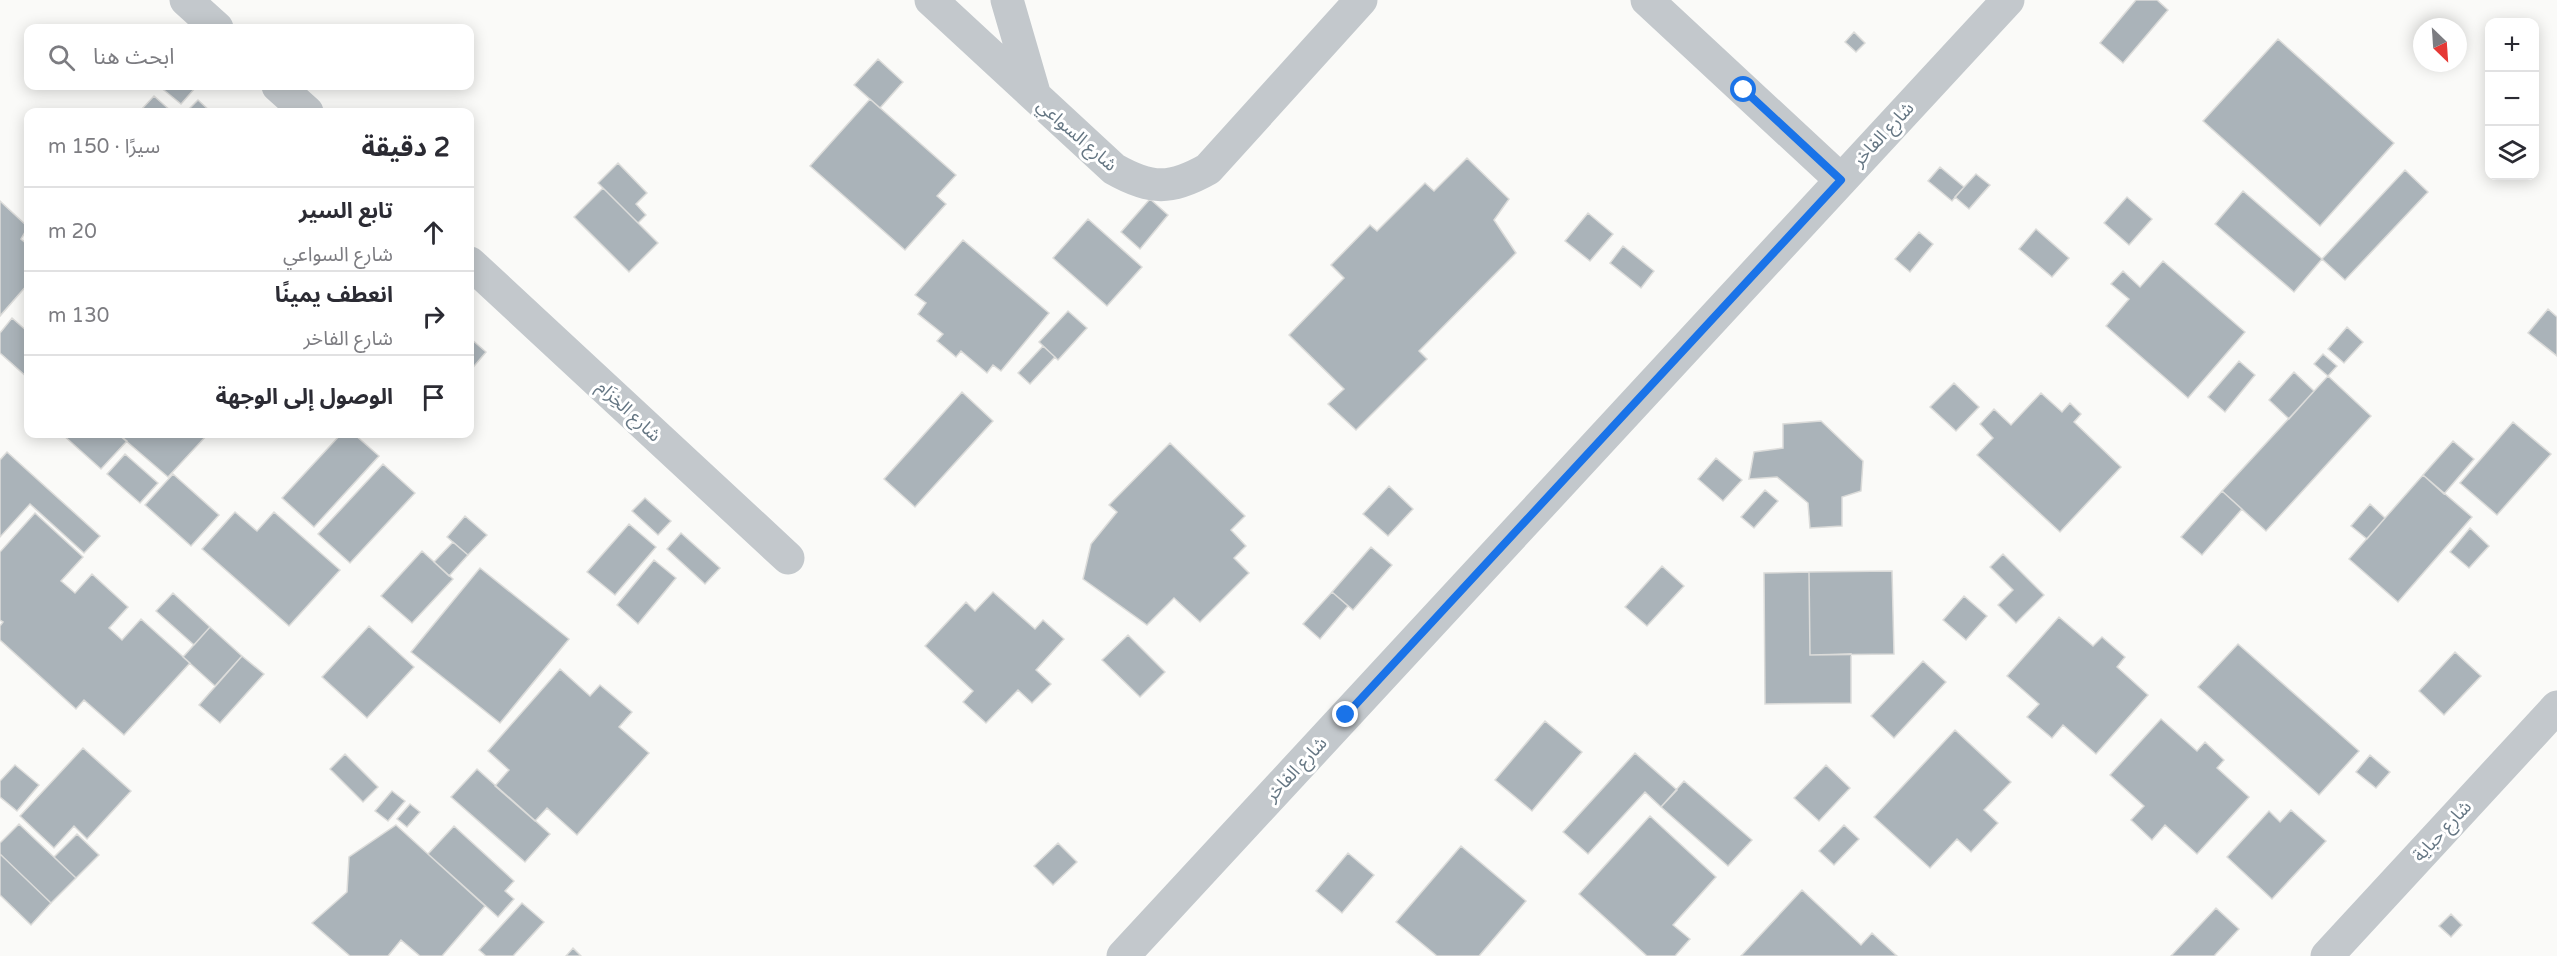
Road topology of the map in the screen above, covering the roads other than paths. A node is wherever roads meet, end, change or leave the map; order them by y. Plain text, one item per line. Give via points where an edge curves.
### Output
1 (186, 0) edge
2 (931, 0) edge
3 (1007, 0) edge
4 (1360, 0) edge
5 (1647, 0) edge
6 (2008, 0) edge
7 (213, 24) edge
8 (282, 90) edge
9 (1036, 98) junction
10 (303, 108) edge
11 (1841, 180) junction
12 (474, 267) edge
13 (788, 558) dead end
14 (2557, 707) edge
15 (1123, 956) edge
16 (2327, 956) edge

1 - 7 street
2 - 9 street, شارع السواعي
3 - 9 street
4 - 9 street, شارع السواعي via 1208,169 1186,181 1161,185 1136,181 1121,173
5 - 11 street
6 - 11 street, شارع الفاخر
8 - 10 street
11 - 15 street, شارع الفاخر
12 - 13 street, شارع الخِزَام
14 - 16 street, شارع حباية

